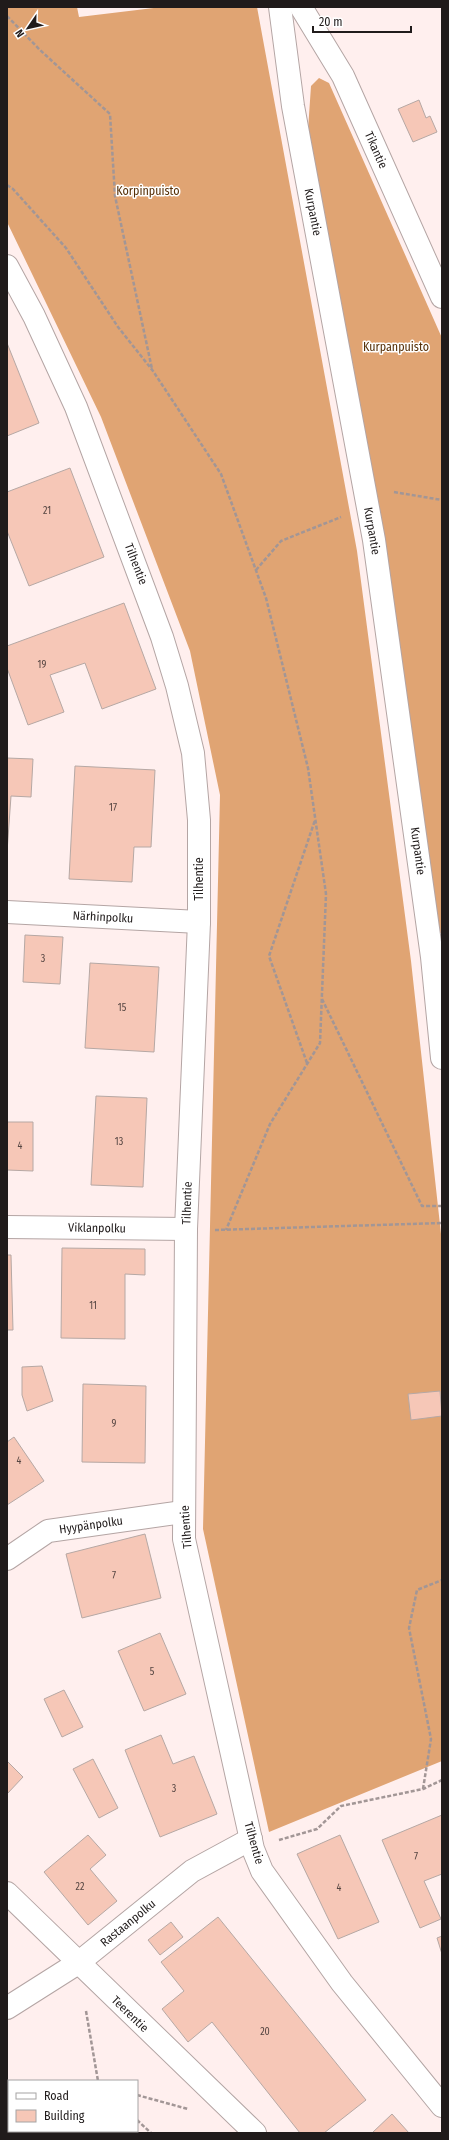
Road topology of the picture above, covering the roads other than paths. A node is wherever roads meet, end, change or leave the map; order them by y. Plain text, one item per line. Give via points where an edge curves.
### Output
1 (280, 7) edge
2 (301, 7) edge
3 (7, 266) edge
4 (442, 298) edge
5 (7, 912) edge
6 (200, 922) junction
7 (442, 1058) edge
8 (7, 1227) edge
9 (186, 1229) junction
10 (183, 1512) junction
11 (7, 1558) edge
12 (252, 1844) junction
13 (7, 1893) edge
14 (78, 1963) junction
15 (7, 2008) edge
16 (442, 2106) edge
17 (255, 2133) edge

1 - 7 street, Kurpantie via 293,106 366,495 426,912
2 - 4 street, Tikantie via 343,76
3 - 6 street, Tilhentie via 34,316 76,407 146,592 177,686 193,753 196,782
5 - 6 street, Närhinpolku
6 - 9 street, Tilhentie
8 - 9 street, Viklanpolku
9 - 10 street, Tilhentie
10 - 11 street, Hyypänpolku via 48,1531
10 - 12 street, Tilhentie via 184,1539
12 - 14 street, Rastaanpolku via 192,1871
12 - 16 street, Tilhentie via 262,1871 342,1983
13 - 14 street, Teerentie
14 - 15 street, Rastaanpolku
14 - 17 street, Teerentie

